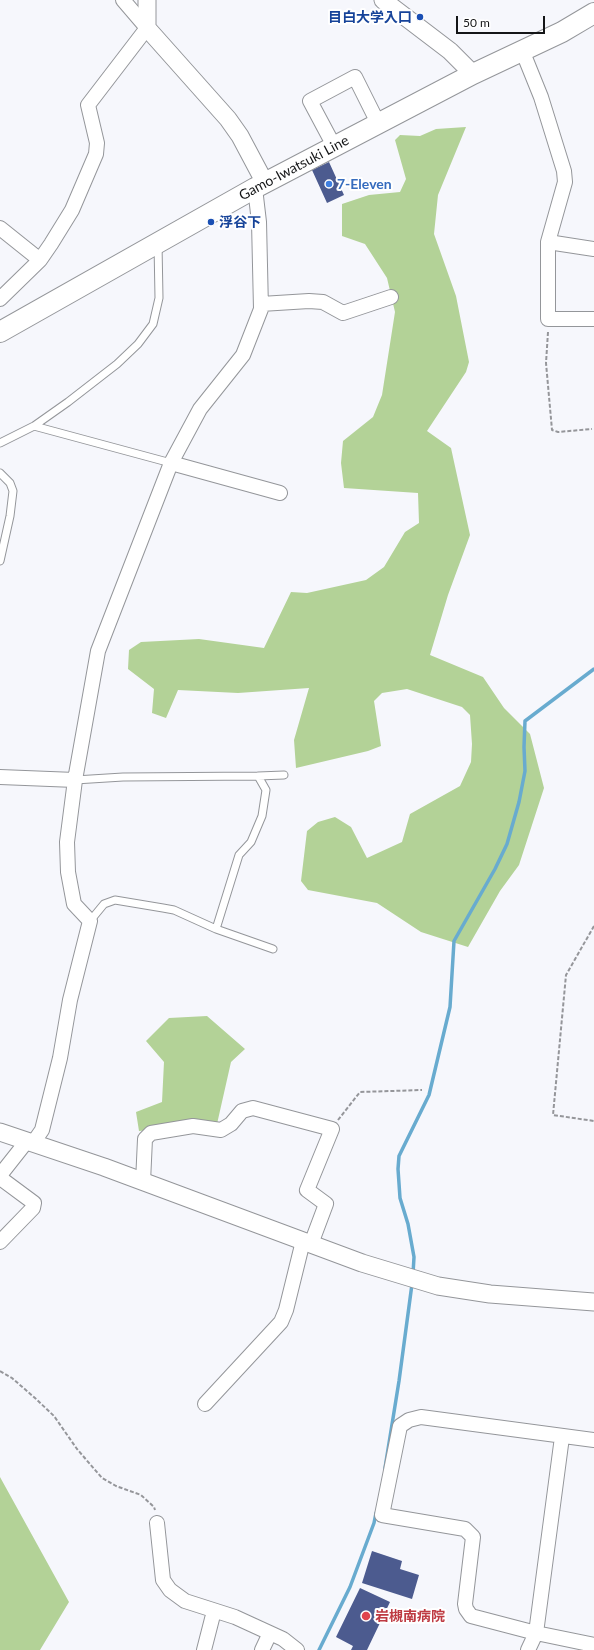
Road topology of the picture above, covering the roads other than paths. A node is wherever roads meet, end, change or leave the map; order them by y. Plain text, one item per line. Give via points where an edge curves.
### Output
1 (123, 0) edge
2 (147, 0) edge
3 (383, 0) edge
4 (594, 13) edge
5 (147, 28) junction
6 (522, 50) junction
7 (473, 74) junction
8 (378, 123) junction
9 (334, 146) junction
10 (260, 185) junction
11 (0, 228) edge
12 (548, 242) junction
13 (158, 243) junction
14 (594, 249) edge
15 (40, 260) junction
16 (391, 298) dead end
17 (0, 299) edge
18 (261, 304) junction
19 (594, 319) edge
20 (0, 332) edge
21 (34, 426) junction
22 (0, 443) edge
23 (171, 463) junction
24 (0, 473) edge
25 (280, 493) dead end
26 (0, 561) edge
27 (284, 775) dead end
28 (258, 776) junction
29 (0, 777) edge
30 (75, 780) junction
31 (90, 921) junction
32 (216, 929) junction
33 (273, 949) dead end
34 (0, 1132) edge
35 (30, 1142) junction
36 (143, 1182) junction
37 (0, 1242) edge
38 (307, 1243) junction
39 (594, 1302) edge
40 (205, 1404) dead end
41 (562, 1437) junction
42 (594, 1440) edge
43 (157, 1523) road end
44 (214, 1611) junction
45 (270, 1633) junction
46 (536, 1633) junction
47 (594, 1645) edge
48 (204, 1650) edge
49 (262, 1650) edge
50 (298, 1650) edge
51 (528, 1650) edge

1 - 5 street
2 - 5 street
3 - 7 street via 450,51
4 - 6 main road, Gamo-Iwatsuki Line via 562,32
5 - 10 street via 240,136
5 - 15 street via 88,105 97,143 96,154 72,210
6 - 7 main road, Gamo-Iwatsuki Line
6 - 12 street via 541,97 564,171 565,182
7 - 8 main road, Gamo-Iwatsuki Line
8 - 9 main road, Gamo-Iwatsuki Line
8 - 9 street via 355,77 310,101
9 - 10 main road, Gamo-Iwatsuki Line
10 - 13 main road, Gamo-Iwatsuki Line
10 - 18 street
11 - 15 street
12 - 14 street
12 - 19 street via 548,319
13 - 20 main road, Gamo-Iwatsuki Line
13 - 21 lane via 159,298 153,324 138,344 117,364
15 - 17 street
16 - 18 street via 343,313 323,302 309,300
18 - 23 street via 243,355 200,409
21 - 22 lane
21 - 23 lane
23 - 25 street
23 - 30 street via 98,651
24 - 26 lane via 10,483 13,491
27 - 28 lane
28 - 30 lane
28 - 32 lane via 266,790 262,816 252,842 239,855
29 - 30 street
30 - 31 street via 66,857 74,904
31 - 32 lane via 104,904 115,900 174,910
31 - 35 street via 42,1130
32 - 33 lane
34 - 35 street
35 - 36 street
35 - 37 street via 1,1174 3,1180 34,1203 33,1208
36 - 38 street
36 - 38 street via 145,1139 151,1133 193,1126 221,1130 231,1124 242,1111 253,1108 332,1129 307,1190 326,1204
38 - 39 street via 438,1286 505,1295
38 - 40 street via 281,1322
41 - 42 street
41 - 46 street
41 - 46 street via 421,1417 409,1420 400,1426 382,1515 465,1529 473,1537 466,1609 471,1616
43 - 44 street via 163,1580 170,1590 185,1601
44 - 45 street via 235,1617
44 - 48 street
45 - 49 street
45 - 50 street
46 - 47 street
46 - 51 street

